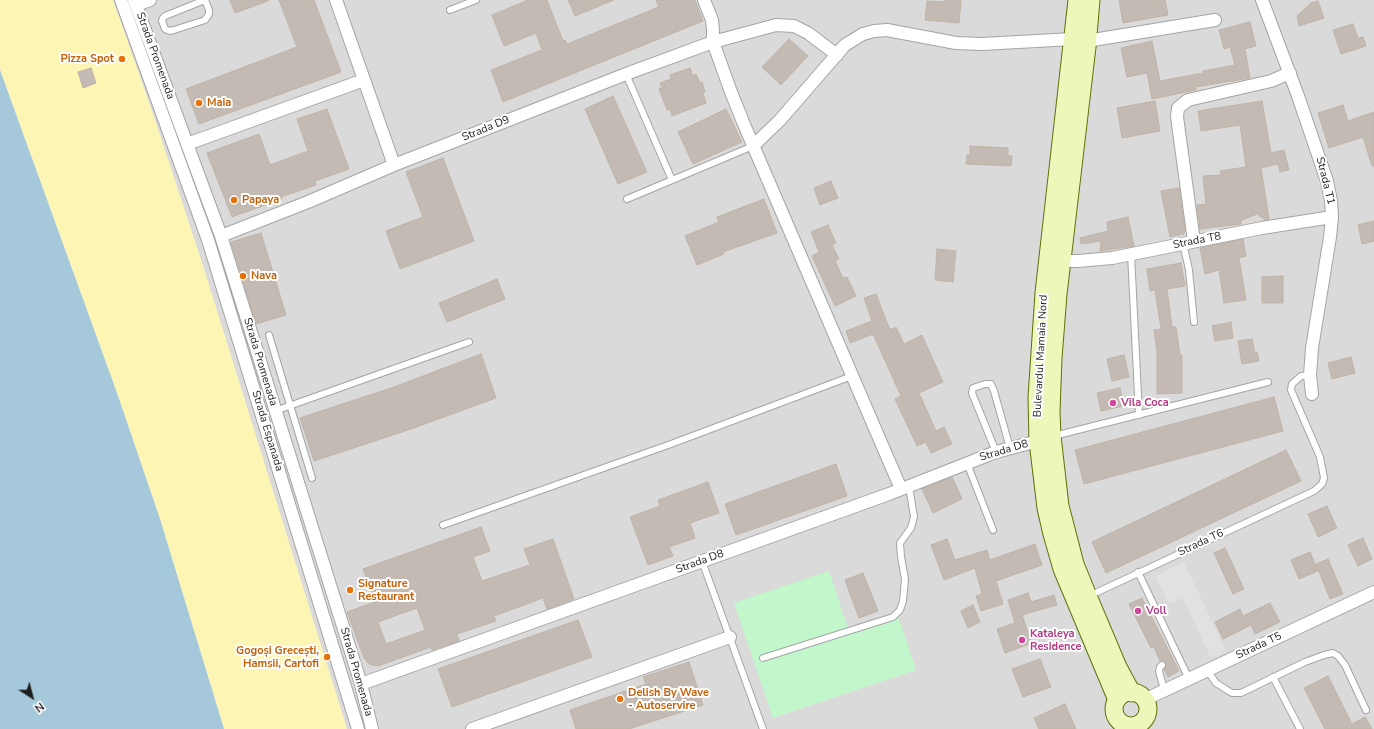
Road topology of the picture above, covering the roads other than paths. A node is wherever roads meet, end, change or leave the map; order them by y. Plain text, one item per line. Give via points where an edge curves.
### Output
1 (122, 0) edge
2 (150, 0) edge
3 (205, 0) edge
4 (336, 0) edge
5 (476, 0) edge
6 (704, 0) edge
7 (1077, 0) edge
8 (1091, 0) edge
9 (1262, 0) edge
10 (136, 3) edge
11 (450, 10) dead end
12 (1214, 20) dead end
13 (1080, 40) junction
14 (713, 42) junction
15 (836, 55) junction
16 (1290, 73) junction
17 (626, 74) junction
18 (364, 80) junction
19 (187, 144) junction
20 (753, 146) junction
21 (394, 165) junction
22 (672, 180) junction
23 (627, 199) dead end
24 (1332, 217) junction
25 (221, 236) junction
26 (1188, 242) junction
27 (1131, 254) junction
28 (1061, 261) junction
29 (1194, 322) dead end
30 (269, 335) dead end
31 (469, 342) dead end
32 (1310, 375) junction
33 (852, 376) junction
34 (1268, 382) dead end
35 (1312, 394) dead end
36 (290, 406) junction
37 (275, 411) junction
38 (1138, 415) junction
39 (1045, 439) junction
40 (1010, 448) junction
41 (996, 452) junction
42 (967, 463) junction
43 (312, 478) dead end
44 (905, 488) junction
45 (443, 525) dead end
46 (993, 530) dead end
47 (702, 561) junction
48 (1138, 572) junction
49 (1374, 592) edge
50 (1088, 596) junction
51 (730, 637) junction
52 (763, 658) dead end
53 (1162, 665) dead end
54 (1207, 670) junction
55 (1273, 677) junction
56 (1189, 679) junction
57 (361, 684) junction
58 (1164, 690) junction
59 (1138, 696) junction
60 (1117, 700) junction
61 (1366, 710) dead end
62 (1118, 724) edge
63 (1141, 725) edge
64 (358, 729) edge
65 (372, 729) edge
66 (472, 729) edge
67 (763, 729) edge
68 (1300, 729) edge

1 - 64 street, Strada Espanada via 208,240
2 - 10 street
3 - 3 lane via 209,14 204,20 170,31 165,29 162,21 165,16
4 - 18 street
5 - 11 lane
6 - 14 street via 712,20
7 - 13 main road, Bulevardul Mamaia Nord
8 - 13 main road, Bulevardul Mamaia Nord
9 - 16 street, Strada T1
10 - 19 street, Strada Promenada
12 - 13 street
13 - 15 street via 956,43 887,30 863,34 845,45
13 - 28 main road, Bulevardul Mamaia Nord
13 - 39 main road, Bulevardul Mamaia Nord via 1044,293 1037,415
14 - 15 street, Strada D9 via 776,25 794,26 808,33
14 - 17 street, Strada D9
14 - 20 street
15 - 20 street via 780,120
16 - 24 street, Strada T1 via 1327,181
16 - 26 street via 1188,100 1178,108
17 - 21 street, Strada D9
17 - 22 lane
18 - 19 street
18 - 21 street
19 - 25 street, Strada Promenada
20 - 22 lane
20 - 33 street
21 - 25 street, Strada D9
22 - 23 lane
24 - 26 street, Strada T8
24 - 32 street, Strada T1
25 - 37 street, Strada Promenada
26 - 27 street, Strada T8
26 - 29 lane
27 - 28 street, Strada T8 via 1112,258
27 - 38 lane
28 - 39 main road, Bulevardul Mamaia Nord via 1051,412
30 - 36 lane
31 - 36 lane
32 - 35 street, Strada T1
32 - 48 lane, Strada T6 via 1301,376 1292,384 1290,390 1320,457 1324,478 1322,484 1314,491
33 - 44 street
33 - 45 lane
34 - 38 lane
36 - 37 lane
36 - 43 lane
37 - 57 street, Strada Promenada
38 - 39 lane
39 - 40 street, Strada D8
39 - 50 main road, Bulevardul Mamaia Nord via 1075,564
39 - 60 main road, Bulevardul Mamaia Nord via 1046,508 1062,569
40 - 41 street, Strada D8
40 - 41 lane via 994,391 991,384 985,384 973,388 972,393
41 - 42 street, Strada D8
42 - 44 street, Strada D8
42 - 46 lane
44 - 47 street, Strada D8
44 - 52 lane via 914,517 911,528 900,543 905,579 900,610 893,617
47 - 51 lane
47 - 57 street, Strada D8
48 - 50 lane, Strada T6
48 - 56 lane via 1176,658
49 - 54 street, Strada T5
50 - 59 main road, Bulevardul Mamaia Nord via 1118,667
51 - 66 street
51 - 67 lane
53 - 58 lane via 1160,675
54 - 55 lane via 1216,683 1232,693 1241,693
54 - 56 street, Strada T5
55 - 61 lane via 1305,662 1333,653 1345,665
55 - 68 lane
56 - 58 street, Strada T5
57 - 65 street, Strada Promenada
58 - 59 street, Strada T5
59 - 60 main road via 1126,693
59 - 63 main road via 1147,707
60 - 62 main road via 1114,711
62 - 63 main road

